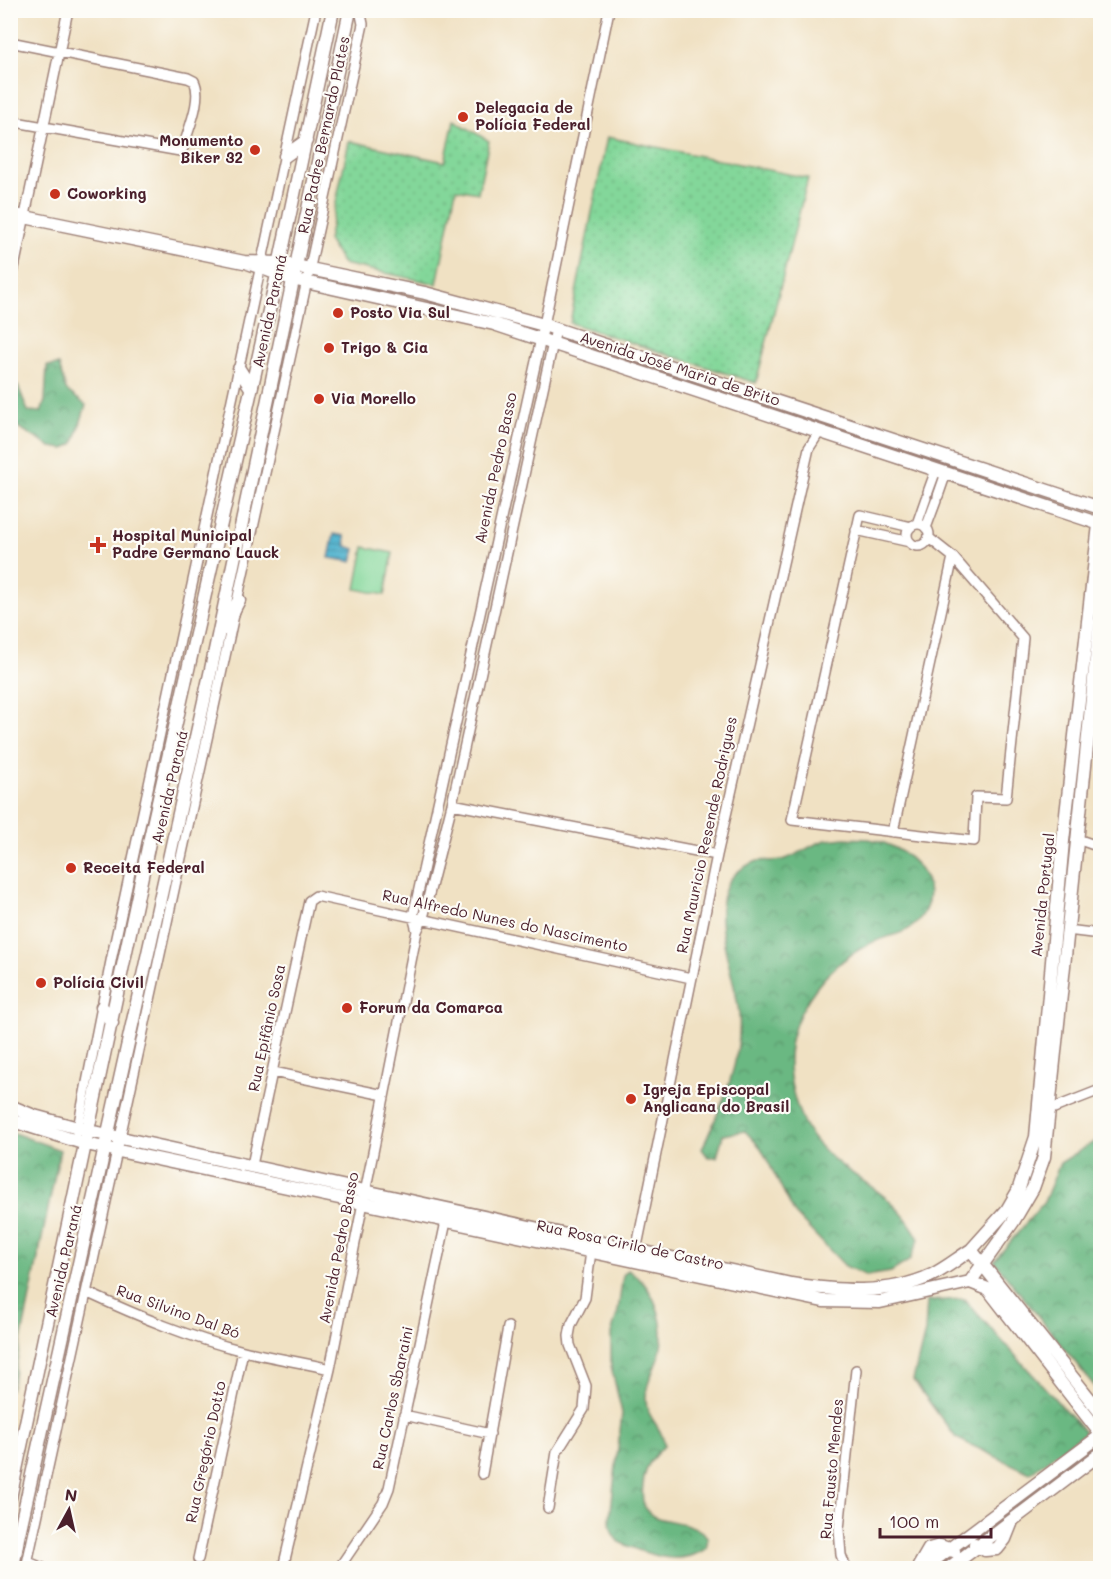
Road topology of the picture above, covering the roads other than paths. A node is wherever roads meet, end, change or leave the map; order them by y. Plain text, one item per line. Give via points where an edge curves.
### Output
1 (68, 10) edge
2 (316, 10) edge
3 (333, 10) edge
4 (350, 10) edge
5 (360, 10) edge
6 (609, 10) edge
7 (10, 42) edge
8 (60, 52) junction
9 (10, 121) edge
10 (45, 128) junction
11 (306, 141) junction
12 (285, 156) junction
13 (10, 214) edge
14 (26, 217) junction
15 (261, 266) junction
16 (278, 269) junction
17 (293, 272) junction
18 (309, 276) junction
19 (10, 287) edge
20 (425, 293) junction
21 (419, 308) junction
22 (544, 325) junction
23 (556, 329) junction
24 (539, 338) junction
25 (552, 343) junction
26 (239, 369) junction
27 (251, 388) junction
28 (820, 431) junction
29 (941, 471) junction
30 (927, 497) junction
31 (936, 500) junction
32 (1101, 508) edge
33 (1100, 520) edge
34 (921, 529) junction
35 (856, 530) junction
36 (910, 542) junction
37 (953, 557) junction
38 (239, 600) junction
39 (1101, 622) edge
40 (216, 646) junction
41 (188, 669) junction
42 (210, 674) junction
43 (183, 694) junction
44 (205, 700) junction
45 (452, 804) junction
46 (893, 832) junction
47 (1077, 839) junction
48 (1101, 847) edge
49 (717, 855) junction
50 (313, 897) joint
51 (418, 917) junction
52 (1066, 930) junction
53 (1101, 934) edge
54 (691, 978) junction
55 (102, 1007) junction
56 (112, 1023) junction
57 (273, 1072) junction
58 (1101, 1090) edge
59 (384, 1095) junction
60 (10, 1106) edge
61 (1049, 1110) junction
62 (10, 1120) edge
63 (83, 1130) junction
64 (108, 1135) junction
65 (122, 1138) junction
66 (80, 1143) junction
67 (105, 1148) junction
68 (119, 1151) junction
69 (252, 1166) junction
70 (366, 1190) junction
71 (363, 1203) junction
72 (448, 1214) junction
73 (474, 1220) junction
74 (971, 1250) junction
75 (591, 1251) junction
76 (635, 1255) junction
77 (982, 1262) junction
78 (970, 1282) junction
79 (88, 1293) junction
80 (879, 1296) junction
81 (508, 1327) dead end
82 (243, 1351) junction
83 (330, 1369) junction
84 (856, 1370) dead end
85 (1101, 1412) edge
86 (404, 1415) junction
87 (490, 1434) junction
88 (1101, 1434) edge
89 (1101, 1454) edge
90 (482, 1474) dead end
91 (10, 1498) edge
92 (548, 1508) dead end
93 (976, 1531) junction
94 (14, 1540) edge
95 (978, 1547) junction
96 (951, 1549) junction
97 (198, 1559) dead end
98 (27, 1565) edge
99 (952, 1566) edge
100 (12, 1568) edge
101 (43, 1569) edge
102 (283, 1569) edge
103 (339, 1569) edge
104 (846, 1569) edge
105 (918, 1569) edge
106 (924, 1569) edge

1 - 8 street
2 - 12 street, Avenida Paraná
3 - 11 main road, Avenida Paraná
4 - 17 main road, Avenida Paraná
5 - 18 street, Rua Padre Bernardo Plates via 363,24
6 - 22 street, Avenida Pedro Basso
7 - 8 street
8 - 10 street
8 - 10 street via 188,78 194,81 197,96 183,148 176,152
9 - 10 street
10 - 14 street
11 - 12 main road
11 - 16 main road, Avenida Paraná
12 - 15 street, Avenida Paraná
13 - 14 main road, Avenida José Maria de Brito
14 - 15 main road, Avenida José Maria de Brito
14 - 19 street
15 - 16 main road, Avenida José Maria de Brito
15 - 26 street, Avenida Paraná
16 - 17 main road, Avenida José Maria de Brito
16 - 27 main road, Avenida Paraná
17 - 18 main road, Avenida José Maria de Brito
17 - 40 main road, Avenida Paraná
18 - 20 main road, Avenida José Maria de Brito
18 - 21 main road, Avenida José Maria de Brito
18 - 38 street, Rua Padre Bernardo Plates
20 - 21 main road via 426,300
20 - 22 main road, Avenida José Maria de Brito
21 - 24 main road, Avenida José Maria de Brito
22 - 23 main road, Avenida José Maria de Brito
22 - 24 street, Avenida Pedro Basso
23 - 25 street, Avenida Pedro Basso
23 - 32 main road, Avenida José Maria de Brito
24 - 25 main road, Avenida José Maria de Brito
24 - 51 street, Avenida Pedro Basso
25 - 28 main road, Avenida José Maria de Brito
25 - 45 street, Avenida Pedro Basso
26 - 27 main road
26 - 55 street, Avenida Paraná
27 - 41 main road, Avenida Paraná
28 - 29 main road, Avenida José Maria de Brito
28 - 49 street, Rua Mauricio Resende Rodrigues via 809,448
29 - 30 street
29 - 31 street
29 - 33 main road, Avenida José Maria de Brito
30 - 31 street
30 - 34 street
31 - 34 street
33 - 74 main road, Avenida Portugal via 1054,931 1036,1137 1018,1191 1007,1210
34 - 35 street via 860,515
34 - 36 street via 907,533
34 - 36 street via 925,544
34 - 37 street
35 - 36 street
35 - 46 street via 792,820
37 - 46 street
37 - 46 street via 1023,638 1006,798 976,797 974,841
38 - 40 main road
38 - 65 street, Rua Padre Bernardo Plates
39 - 47 main road, Avenida Portugal
40 - 42 main road, Avenida Paraná
41 - 42 main road via 196,674
41 - 43 main road, Avenida Paraná
42 - 44 main road, Avenida Paraná
43 - 44 main road
43 - 56 main road, Avenida Paraná
44 - 64 main road, Avenida Paraná
45 - 49 street
45 - 51 street, Avenida Pedro Basso
47 - 48 street
47 - 52 main road, Avenida Portugal
49 - 54 street, Rua Mauricio Resende Rodrigues
50 - 51 street, Rua Alfredo Nunes do Nascimento
50 - 57 street, Rua Epifânio Sosa via 309,901
51 - 54 street, Rua Alfredo Nunes do Nascimento
51 - 59 street, Avenida Pedro Basso
52 - 53 street
52 - 61 main road, Avenida Portugal
54 - 76 street, Rua Mauricio Resende Rodrigues
55 - 56 main road
55 - 63 street, Avenida Paraná
56 - 63 main road, Avenida Paraná
57 - 59 street
57 - 69 street, Rua Epifânio Sosa
58 - 61 street
59 - 70 street, Avenida Pedro Basso
60 - 63 main road
61 - 77 main road, Avenida Portugal via 1044,1157 1033,1188
62 - 66 main road
63 - 64 main road
63 - 66 main road, Avenida Paraná
64 - 65 main road
64 - 67 main road, Avenida Paraná
65 - 68 street, Rua Padre Bernardo Plates
65 - 69 main road
66 - 67 main road
66 - 91 main road, Avenida Paraná
67 - 68 main road
67 - 94 main road, Avenida Paraná
68 - 71 main road
68 - 79 street, Rua Padre Bernardo Plates
69 - 70 main road
70 - 71 street, Avenida Pedro Basso
70 - 72 main road
71 - 72 main road
71 - 83 street, Avenida Pedro Basso
72 - 73 main road
72 - 86 street, Rua Carlos Sbaraini
73 - 75 main road, Rua Rosa Cirilo de Castro
73 - 76 main road
74 - 77 main road
74 - 80 main road, Avenida Portugal via 933,1274
75 - 76 main road, Rua Rosa Cirilo de Castro
75 - 92 street via 585,1298 569,1336 586,1386 584,1409 557,1452
76 - 80 main road via 790,1290
77 - 78 main road, Avenida Portugal
77 - 85 main road
78 - 80 main road
78 - 88 main road via 988,1289
79 - 82 street, Rua Silvino Dal Bó via 137,1316
79 - 98 street, Rua Padre Bernardo Plates
81 - 87 street
82 - 83 street, Rua Silvino Dal Bó
82 - 97 street, Rua Gregório Dotto
83 - 102 street, Avenida Pedro Basso
84 - 104 street, Rua Fausto Mendes via 839,1529
86 - 87 street
86 - 103 street, Rua Carlos Sbaraini via 383,1503
87 - 90 street
88 - 93 main road
89 - 95 main road via 1012,1522 997,1549
93 - 95 main road via 974,1542
93 - 96 main road
94 - 100 main road, Avenida Paraná
95 - 99 main road
96 - 99 main road via 956,1555
96 - 105 main road via 929,1549
96 - 106 main road
98 - 101 street

